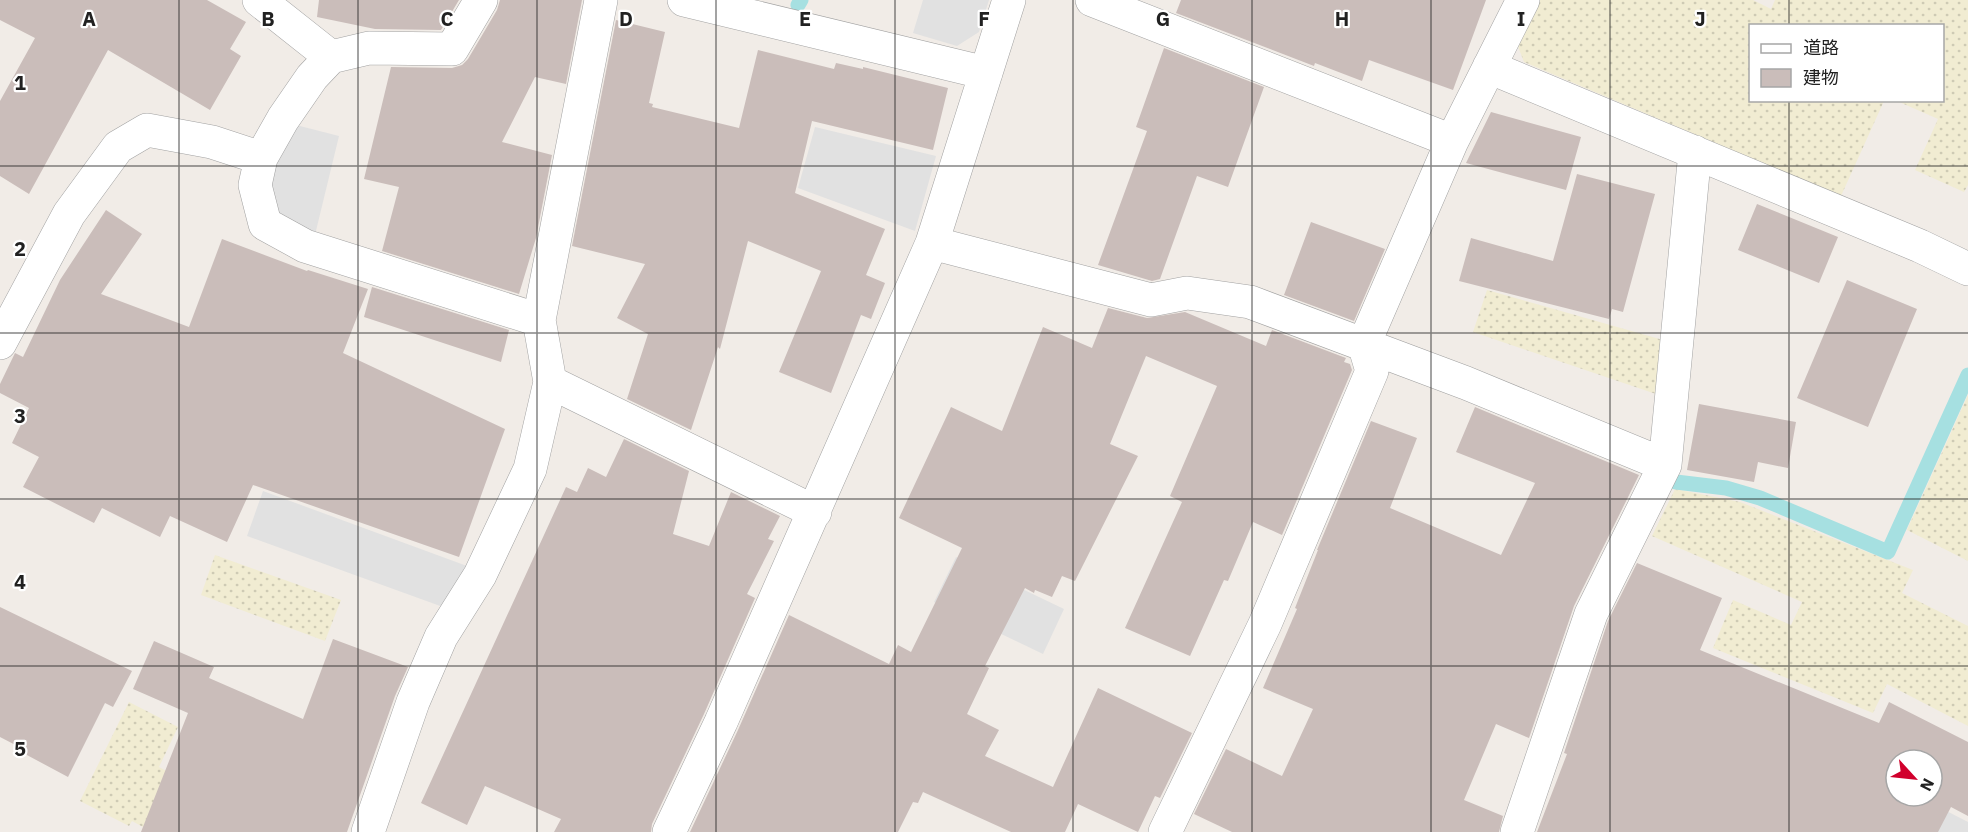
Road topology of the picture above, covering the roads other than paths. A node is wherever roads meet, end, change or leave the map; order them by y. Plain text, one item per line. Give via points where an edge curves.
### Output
1 (259, 0) edge
2 (481, 0) edge
3 (601, 0) edge
4 (684, 0) edge
5 (1009, 0) edge
6 (1092, 0) edge
7 (1523, 0) edge
8 (331, 57) junction
9 (1489, 67) junction
10 (986, 73) junction
11 (1452, 141) junction
12 (1695, 152) junction
13 (261, 158) junction
14 (932, 243) junction
15 (1968, 269) edge
16 (539, 320) junction
17 (0, 344) edge
18 (1364, 344) junction
19 (550, 382) junction
20 (1665, 465) junction
21 (815, 512) junction
22 (368, 832) edge
23 (669, 832) edge
24 (1165, 832) edge
25 (1517, 832) edge

1 - 8 street
2 - 8 street via 452,49 369,48
3 - 16 street
4 - 10 street
5 - 10 street
6 - 11 street
7 - 9 street
8 - 13 street via 312,77
9 - 11 street
9 - 12 street
10 - 14 street
11 - 18 street
12 - 15 street
12 - 20 street
13 - 16 street via 255,185 265,224 305,246
13 - 17 street via 212,142 147,130 118,147 69,214
14 - 18 street via 1151,300 1187,293 1250,302
14 - 21 street
16 - 19 street
18 - 20 street
18 - 24 street via 1372,371 1265,624
19 - 21 street
19 - 22 street via 530,469 480,575 441,637 413,702
20 - 25 street via 1591,614
21 - 23 street

